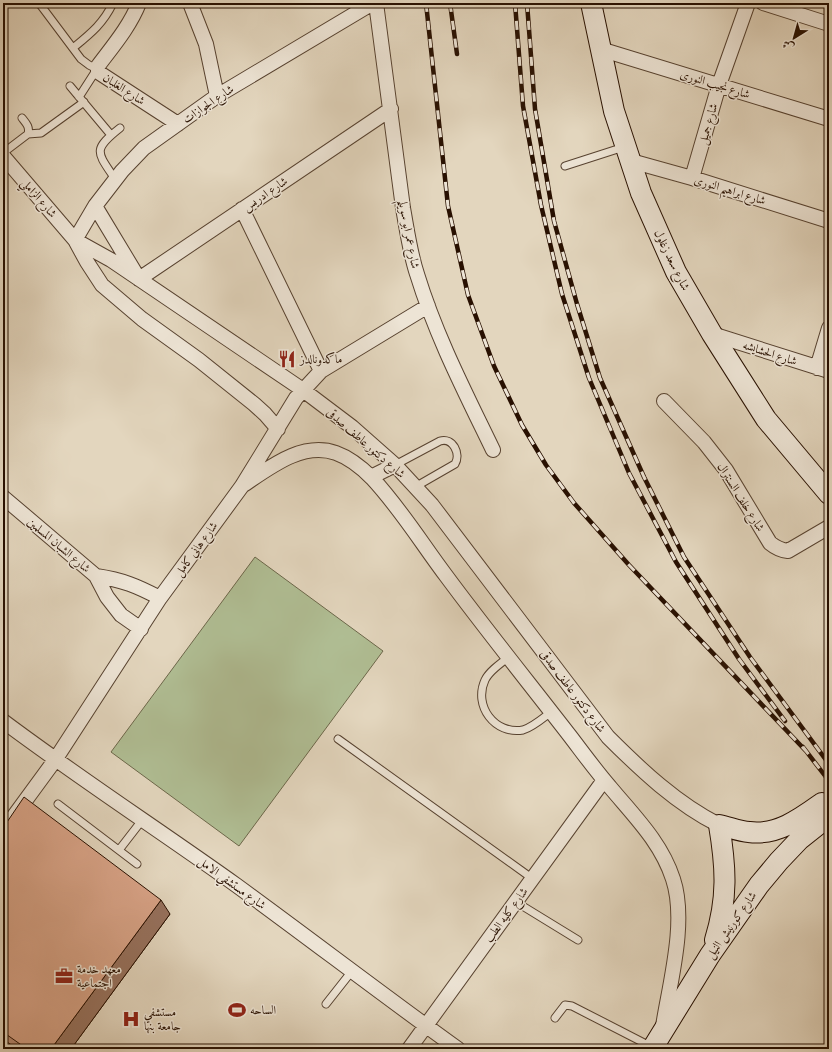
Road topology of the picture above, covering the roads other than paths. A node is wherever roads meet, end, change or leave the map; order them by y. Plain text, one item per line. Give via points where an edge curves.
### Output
1 (39, 3) edge
2 (113, 3) edge
3 (139, 3) edge
4 (190, 3) edge
5 (373, 3) edge
6 (376, 3) edge
7 (591, 3) edge
8 (748, 3) edge
9 (763, 3) edge
10 (829, 24) edge
11 (72, 48) junction
12 (600, 49) junction
13 (97, 69) junction
14 (719, 85) junction
15 (70, 86) dead end
16 (217, 96) junction
17 (81, 100) junction
18 (391, 109) junction
19 (22, 118) dead end
20 (829, 119) edge
21 (178, 124) junction
22 (120, 128) dead end
23 (28, 134) junction
24 (111, 135) junction
25 (3, 154) edge
26 (628, 154) junction
27 (565, 166) dead end
28 (692, 178) junction
29 (115, 179) junction
30 (95, 206) junction
31 (242, 209) junction
32 (829, 221) edge
33 (75, 240) junction
34 (139, 279) junction
35 (428, 306) junction
36 (829, 328) edge
37 (712, 334) junction
38 (823, 370) edge
39 (322, 371) junction
40 (303, 390) junction
41 (664, 401) dead end
42 (278, 429) junction
43 (493, 450) dead end
44 (395, 465) junction
45 (371, 477) junction
46 (242, 486) junction
47 (416, 487) junction
48 (826, 493) edge
49 (3, 498) edge
50 (829, 527) edge
51 (96, 576) junction
52 (160, 598) junction
53 (141, 628) junction
54 (509, 657) junction
55 (551, 712) junction
56 (3, 721) edge
57 (338, 739) dead end
58 (55, 760) junction
59 (604, 780) junction
60 (58, 804) dead end
61 (825, 809) edge
62 (143, 819) junction
63 (719, 825) junction
64 (3, 831) edge
65 (119, 850) junction
66 (137, 864) dead end
67 (533, 879) junction
68 (516, 902) junction
69 (578, 940) dead end
70 (710, 955) junction
71 (352, 971) junction
72 (326, 1004) dead end
73 (554, 1018) dead end
74 (426, 1026) junction
75 (656, 1043) edge
76 (409, 1049) edge
77 (458, 1049) edge

1 - 11 lane
2 - 11 lane via 96,29
3 - 13 street, شارع الغلبان via 122,34
4 - 16 street via 206,44
5 - 16 street, شارع الجوازات
6 - 18 street, شارع عمر ابو سويلم
7 - 12 main road, شارع سعد زغلول
8 - 14 street, شارع جميل
9 - 10 street
11 - 13 lane via 88,65
12 - 14 street, شارع نجيب النورى
12 - 26 main road, شارع سعد زغلول via 614,111
13 - 17 lane
13 - 21 street, شارع الغلبان via 100,74
14 - 20 street, شارع نجيب النورى
14 - 28 street, شارع جميل
15 - 17 lane
16 - 21 street, شارع الجوازات
17 - 23 lane via 41,133
17 - 24 lane
18 - 31 street, شارع ادريس
18 - 35 street, شارع عمر ابو سويلم via 409,240 416,272
19 - 23 lane via 28,126
21 - 29 street, شارع الجوازات via 144,148
22 - 24 lane
23 - 25 lane
24 - 29 lane via 100,146 99,154
25 - 33 street, شارع الزاملي
26 - 27 lane
26 - 28 street, شارع ابراهيم النورى
26 - 37 main road, شارع سعد زغلول via 641,193 676,272
28 - 32 street, شارع ابراهيم النورى
29 - 30 street, شارع الجوازات
30 - 33 street, شارع الجوازات
30 - 34 street
31 - 34 street, شارع ادريس
31 - 39 street
33 - 34 street, شارع دكتور عاطف صدقى
33 - 42 street via 102,284 142,319 254,404
34 - 40 street, شارع دكتور عاطف صدقى
35 - 39 street, شارع هاني كامل
35 - 43 street, شارع عمر ابو سويلم via 440,338
36 - 38 street
37 - 38 street, شارع الحشايشه
37 - 48 main road, شارع سعد زغلول via 766,419
39 - 40 street, شارع هاني كامل
40 - 42 street, شارع هاني كامل
40 - 44 street, شارع دكتور عاطف صدقى via 352,427
41 - 50 street, شارع خلف السنترال via 704,442 726,470 770,543 775,547 788,551
42 - 46 street, شارع هاني كامل
44 - 45 street
44 - 47 street, شارع دكتور عاطف صدقى
44 - 47 lane via 440,441 450,441 458,460
45 - 46 street, شارع دكتور عاطف صدقى via 353,461 337,453 315,450 296,454
45 - 54 street, شارع دكتور عاطف صدقى via 403,514 447,577
46 - 52 street, شارع هاني كامل
47 - 63 street, شارع دكتور عاطف صدقى via 608,737 635,765 665,789 702,817
49 - 51 street, شارع الشبان المسلمين
51 - 52 street, شارع الشبان المسلمين via 125,582
51 - 53 street, شارع الشبان المسلمين via 106,597 122,615
52 - 53 street, شارع هاني كامل
53 - 58 street, شارع هاني كامل
54 - 55 street, شارع دكتور عاطف صدقى
54 - 55 lane via 493,669 485,680 481,692 482,705 488,717 504,728 523,730
55 - 59 street, شارع دكتور عاطف صدقى
56 - 58 street, شارع مستشفي الامل
57 - 67 lane
58 - 62 street, شارع مستشفي الامل
58 - 64 street, شارع هاني كامل
59 - 67 street, شارع كليه الطب
59 - 75 street, شارع دكتور عاطف صدقى via 654,839 666,859 674,881 678,904 676,953
60 - 65 lane
61 - 63 main road, شارع دكتور عاطف صدقى via 806,814 789,825 770,832 750,832
61 - 70 main road, شارع كورنيش النيل via 759,884
62 - 65 lane
62 - 71 street, شارع مستشفي الامل
63 - 70 main road via 725,891 720,923
65 - 66 lane
67 - 68 street, شارع كليه الطب
68 - 69 lane
68 - 74 street, شارع كليه الطب
70 - 75 main road, شارع كورنيش النيل
71 - 72 lane
71 - 74 street, شارع مستشفي الامل
73 - 75 lane via 565,1005 572,1006
74 - 76 street, شارع كليه الطب
74 - 77 street, شارع مستشفي الامل

